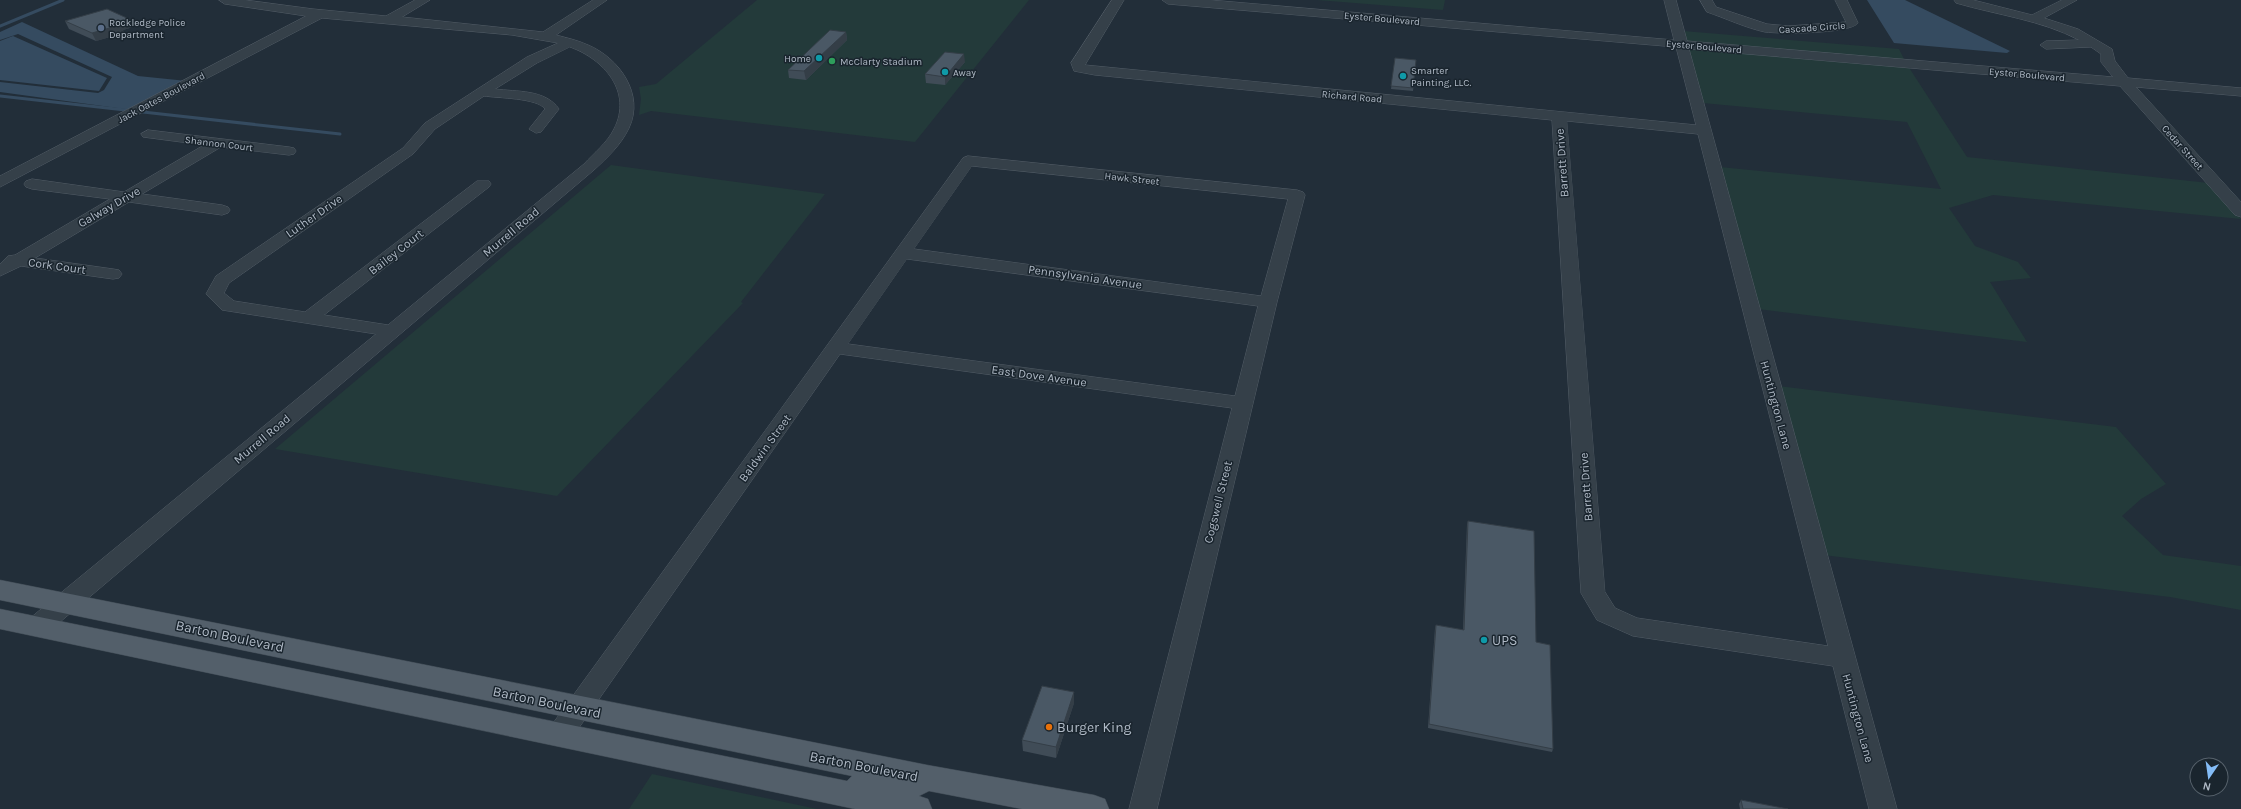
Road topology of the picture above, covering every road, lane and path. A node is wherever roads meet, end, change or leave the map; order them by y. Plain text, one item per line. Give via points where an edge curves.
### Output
1 (225, 0) edge
2 (424, 0) edge
3 (601, 0) edge
4 (1118, 0) edge
5 (1168, 0) edge
6 (1670, 0) edge
7 (1706, 0) edge
8 (1841, 0) edge
9 (1960, 0) edge
10 (2071, 0) edge
11 (321, 12) junction
12 (390, 19) junction
13 (2033, 19) junction
14 (544, 37) junction
15 (570, 42) junction
16 (2096, 43) junction
17 (1682, 44) junction
18 (2046, 44) dead end
19 (2124, 83) junction
20 (480, 92) junction
21 (2241, 92) edge
22 (1559, 116) junction
23 (536, 129) dead end
24 (1704, 130) junction
25 (148, 134) dead end
26 (218, 143) junction
27 (289, 151) dead end
28 (968, 161) joint
29 (0, 182) edge
30 (32, 184) dead end
31 (483, 184) dead end
32 (1297, 195) joint
33 (126, 197) junction
34 (222, 210) dead end
35 (2241, 212) edge
36 (902, 252) junction
37 (0, 258) edge
38 (18, 261) junction
39 (0, 271) edge
40 (113, 274) dead end
41 (1268, 302) junction
42 (308, 319) junction
43 (392, 331) junction
44 (836, 348) junction
45 (1243, 403) junction
46 (0, 590) edge
47 (64, 604) junction
48 (0, 619) edge
49 (38, 626) junction
50 (1842, 658) junction
51 (352, 661) junction
52 (238, 667) junction
53 (578, 708) junction
54 (560, 734) junction
55 (766, 746) junction
56 (689, 760) junction
57 (927, 778) junction
58 (798, 784) junction
59 (917, 809) edge
60 (1094, 809) edge
61 (1143, 809) edge
62 (1883, 809) edge

1 - 11 street, Murrell Road
2 - 12 street
3 - 14 street
4 - 22 street, Richard Road via 1078,63 1079,68
5 - 17 street, Eyster Boulevard
6 - 17 street, Huntington Lane
7 - 8 street, Cascade Circle via 1711,9 1759,27 1788,30 1849,25 1852,20
9 - 13 street
10 - 13 street
11 - 12 street, Murrell Road
11 - 29 street, Jack Oates Boulevard
12 - 14 street, Murrell Road
13 - 16 street via 2078,34
14 - 15 street, Murrell Road
15 - 20 street, Luther Drive via 532,60
15 - 43 street, Murrell Road via 597,54 612,68 623,84 628,103 624,123 611,145 589,167
16 - 18 street
16 - 19 street, Cedar Street via 2107,52 2108,62
17 - 19 street, Eyster Boulevard
17 - 24 street, Huntington Lane
19 - 21 street, Eyster Boulevard
19 - 35 street, Cedar Street
20 - 23 street via 537,98 548,103 552,109
20 - 42 street, Luther Drive via 430,126 408,151 222,280 215,294 228,306
22 - 24 street, Richard Road
22 - 50 street, Barrett Drive via 1593,593 1606,614 1633,627
24 - 50 street, Huntington Lane
25 - 26 street, Shannon Court
26 - 27 street, Shannon Court
26 - 33 street, Galway Drive
28 - 32 street, Hawk Street
28 - 36 street, Baldwin Street
30 - 33 street
31 - 42 street, Bailey Court
32 - 41 street, Cogswell Street
33 - 34 street
33 - 38 street, Galway Drive
36 - 41 street, Pennsylvania Avenue
36 - 44 street, Baldwin Street
37 - 38 street, Cork Court
38 - 39 street, Galway Drive
38 - 40 street, Cork Court
41 - 45 street, Cogswell Street
42 - 43 street, Luther Drive
43 - 47 street, Murrell Road
44 - 45 street, East Dove Avenue
44 - 53 street, Baldwin Street
45 - 61 street, Cogswell Street
46 - 47 main road, Barton Boulevard
47 - 49 street, Murrell Road
47 - 51 main road, Barton Boulevard
48 - 49 main road
49 - 52 main road
50 - 62 street, Huntington Lane
51 - 52 main road via 338,671 321,674
51 - 53 main road, Barton Boulevard
52 - 54 main road
53 - 54 street, Baldwin Street
53 - 55 main road, Barton Boulevard
54 - 56 main road
55 - 56 main road via 752,753
55 - 57 main road, Barton Boulevard
56 - 58 main road
57 - 58 main road via 905,788
57 - 60 main road, Barton Boulevard
58 - 59 main road

